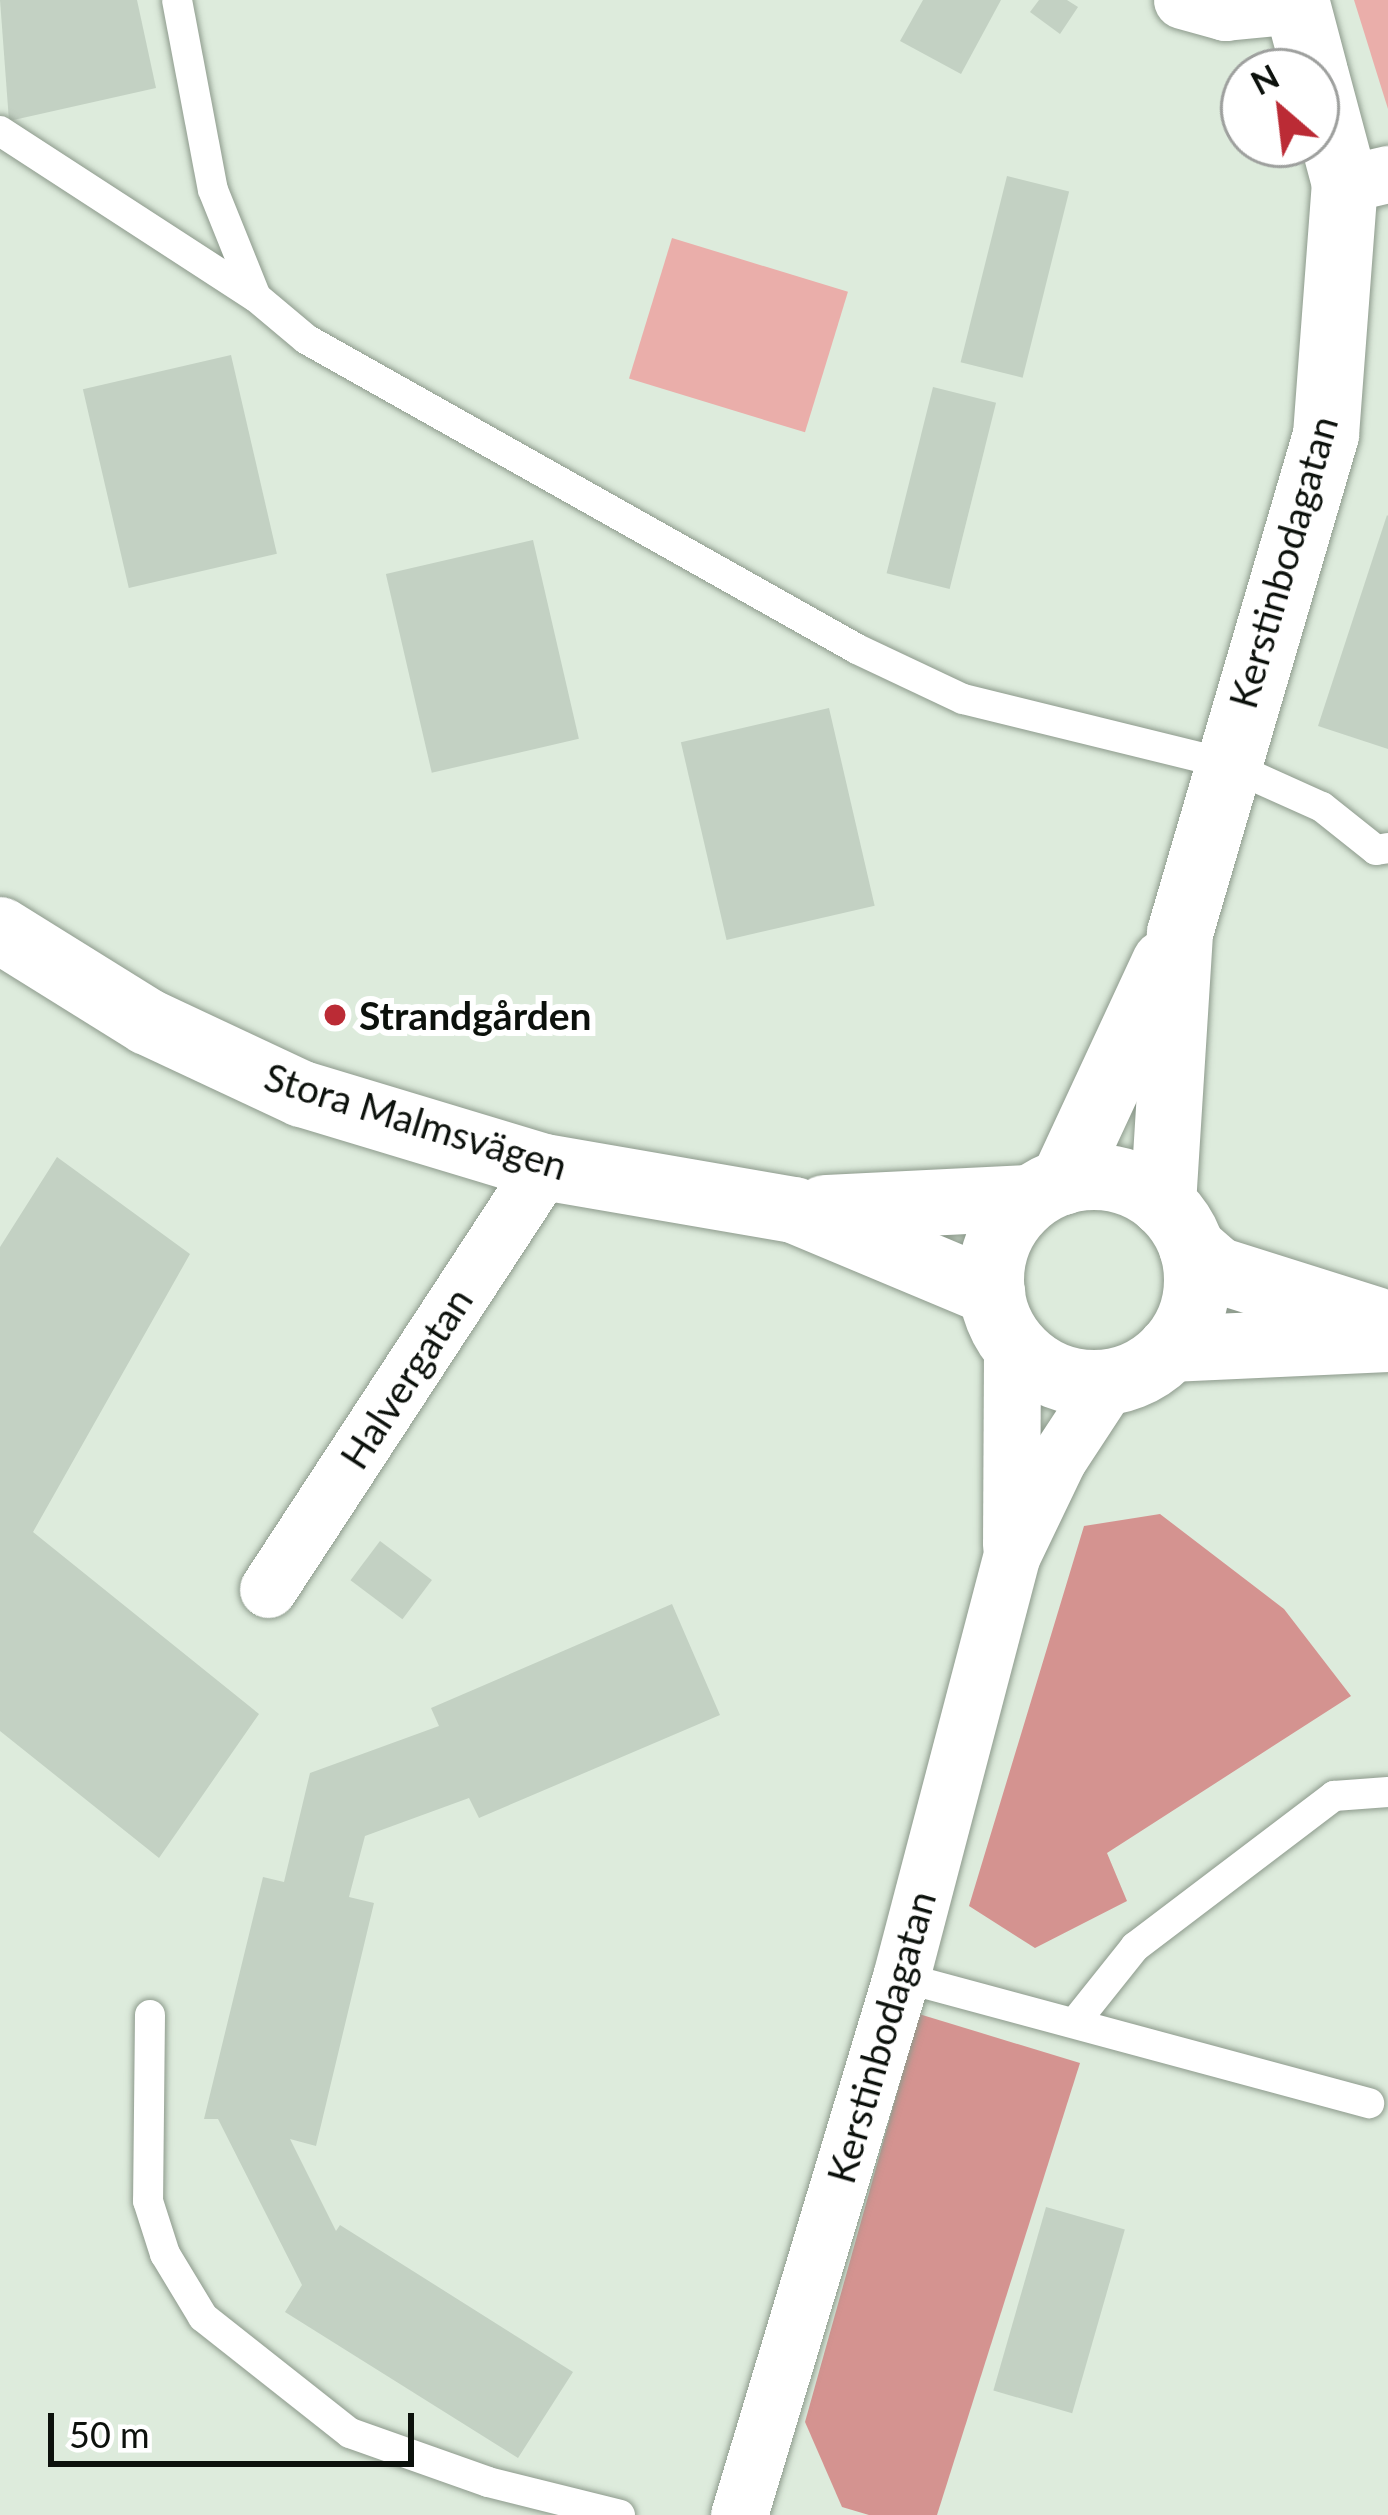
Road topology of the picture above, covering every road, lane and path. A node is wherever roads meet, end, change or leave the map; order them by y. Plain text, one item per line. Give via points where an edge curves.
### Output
1 (176, 0) edge
2 (1182, 0) edge
3 (1297, 2) edge
4 (1309, 48) edge
5 (1340, 124) edge
6 (0, 131) edge
7 (1366, 179) edge
8 (256, 297) junction
9 (1225, 763) junction
10 (1388, 848) edge
11 (0, 930) edge
12 (1180, 933) junction
13 (544, 1167) junction
14 (1047, 1190) junction
15 (794, 1210) junction
16 (1178, 1226) junction
17 (1002, 1318) junction
18 (1388, 1324) edge
19 (1388, 1339) edge
20 (1171, 1349) junction
21 (1108, 1382) junction
22 (1012, 1555) junction
23 (268, 1588) dead end
24 (1388, 1792) edge
25 (901, 1977) junction
26 (150, 2015) dead end
27 (1076, 2021) junction
28 (1369, 2103) dead end
29 (620, 2515) edge
30 (739, 2515) edge

1 - 8 lane via 213,190
2 - 3 street via 1226,12
3 - 4 street, Kerstinbodagatan
5 - 7 street, Kerstinbodagatan
6 - 8 lane, Kerstinbodagatan
7 - 9 street, Kerstinbodagatan via 1326,435
8 - 9 lane, Kerstinbodagatan via 306,339 856,649 963,699
9 - 10 lane via 1322,807 1376,850
9 - 12 street, Kerstinbodagatan
11 - 13 street, Stora Malmsvägen via 148,1022 302,1094
12 - 14 street, Kerstinbodagatan
12 - 16 street, Kerstinbodagatan
13 - 15 street, Stora Malmsvägen
13 - 23 street, Halvergatan
14 - 15 street, Stora Malmsvägen
14 - 16 street via 1120,1180
14 - 17 street via 995,1251
15 - 17 street, Stora Malmsvägen
16 - 18 street via 1216,1270
16 - 20 street via 1195,1302
17 - 21 street via 1061,1377
17 - 22 street, Kerstinbodagatan
19 - 20 street
20 - 21 street
21 - 22 street, Kerstinbodagatan via 1058,1459
22 - 25 street, Kerstinbodagatan
24 - 27 lane via 1334,1796 1135,1947
25 - 27 lane
25 - 30 street, Kerstinbodagatan
26 - 29 lane via 148,2201 165,2254 203,2317 350,2433 488,2482
27 - 28 lane

